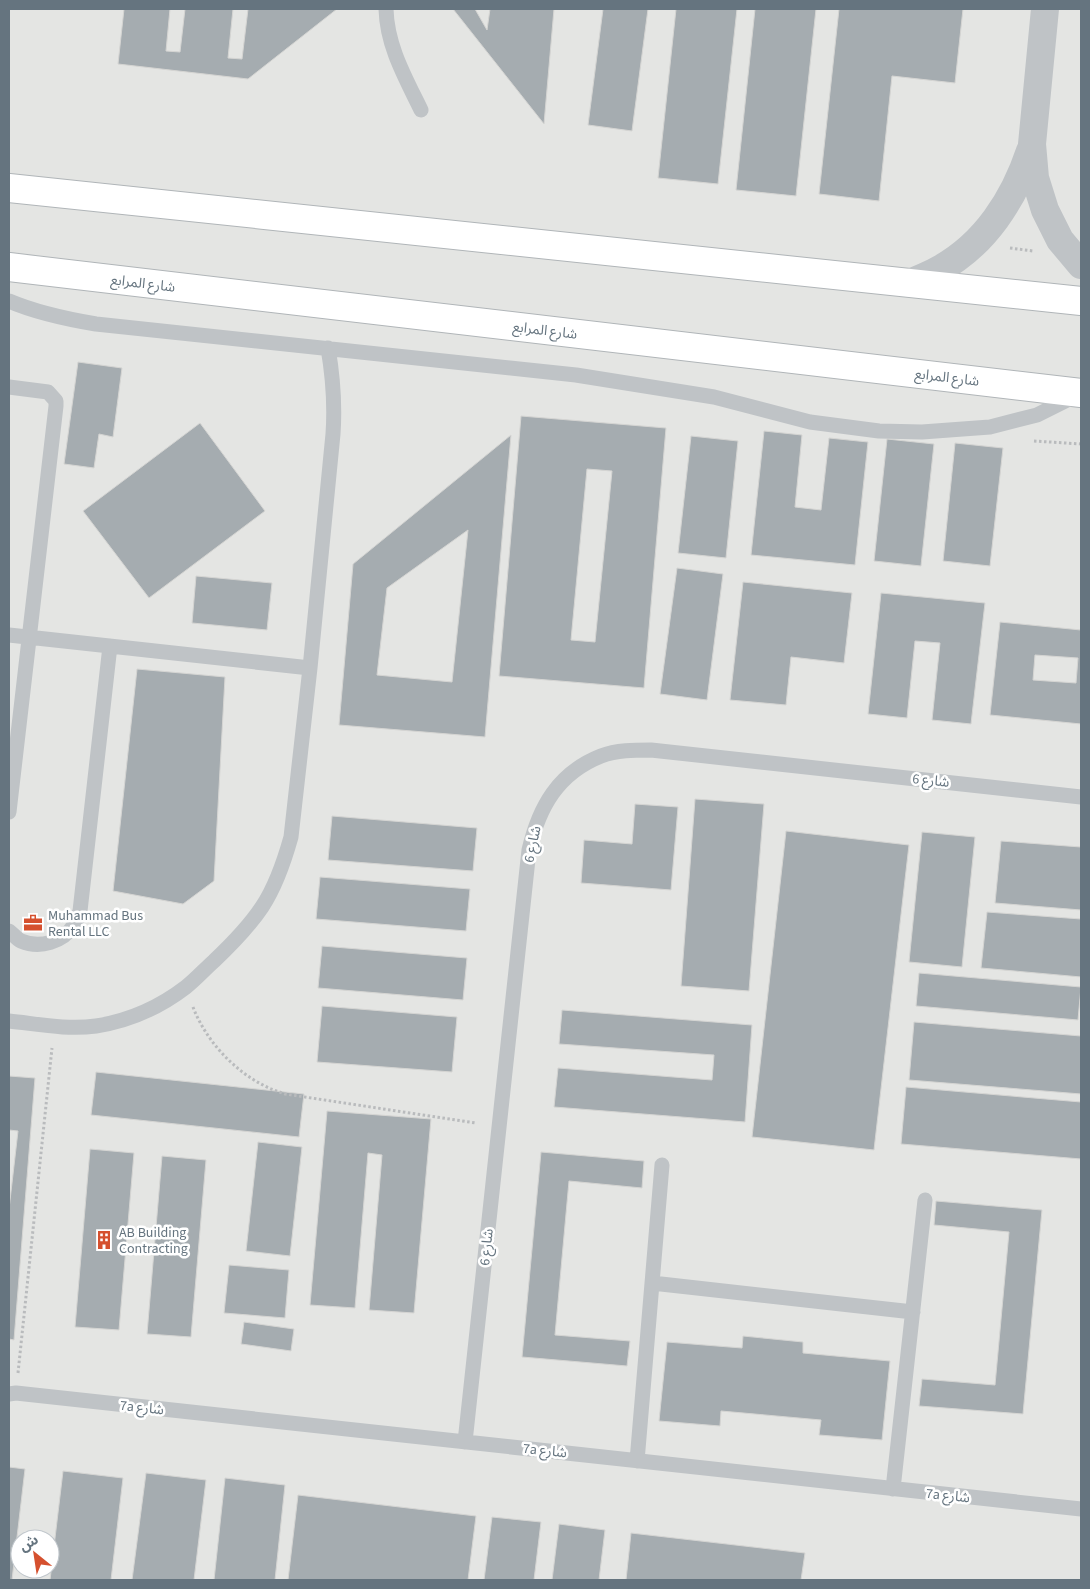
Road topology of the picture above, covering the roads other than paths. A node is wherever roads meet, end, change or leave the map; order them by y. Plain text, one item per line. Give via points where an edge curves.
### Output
1 (386, 9) edge
2 (1045, 9) edge
3 (421, 110) dead end
4 (1032, 144) junction
5 (9, 188) edge
6 (37, 191) junction
7 (9, 203) edge
8 (1081, 265) edge
9 (9, 267) edge
10 (910, 284) junction
11 (9, 301) edge
12 (1081, 302) edge
13 (328, 348) junction
14 (9, 387) edge
15 (1081, 392) edge
16 (9, 635) edge
17 (29, 637) junction
18 (110, 646) junction
19 (310, 668) junction
20 (1081, 797) edge
21 (9, 812) edge
22 (9, 931) edge
23 (9, 1021) edge
24 (662, 1165) dead end
25 (925, 1200) dead end
26 (652, 1283) junction
27 (913, 1312) junction
28 (12, 1393) edge
29 (466, 1442) junction
30 (637, 1460) junction
31 (893, 1488) junction
32 (1081, 1509) edge

1 - 3 lane via 397,61
2 - 4 street
4 - 8 street via 1035,178 1044,210 1060,240
4 - 10 street via 1022,175 988,229 966,251 939,270
5 - 6 main road
6 - 7 main road
6 - 10 main road
9 - 15 main road, شارع المرابع
10 - 12 main road
11 - 13 lane via 42,313 87,322
13 - 15 lane via 657,387 714,397 810,422 879,431 966,430 1006,424 1037,415
13 - 19 lane via 333,378 334,426
14 - 17 lane via 48,392 56,401
16 - 17 lane
17 - 18 lane
17 - 21 lane
18 - 19 lane
18 - 22 lane via 80,910 74,925 64,936 50,943 35,945 20,940
19 - 23 lane via 291,838 284,862 262,907 247,927 186,987 143,1012 120,1021 71,1028
20 - 29 lane, شارع 6 via 651,750 602,756 561,783 545,803 535,826 530,850
24 - 26 lane
25 - 27 lane
26 - 27 lane
26 - 30 lane
27 - 31 lane
28 - 29 lane, 7a شارع
29 - 30 lane, 7a شارع
30 - 31 lane, 7a شارع
31 - 32 lane, 7a شارع

